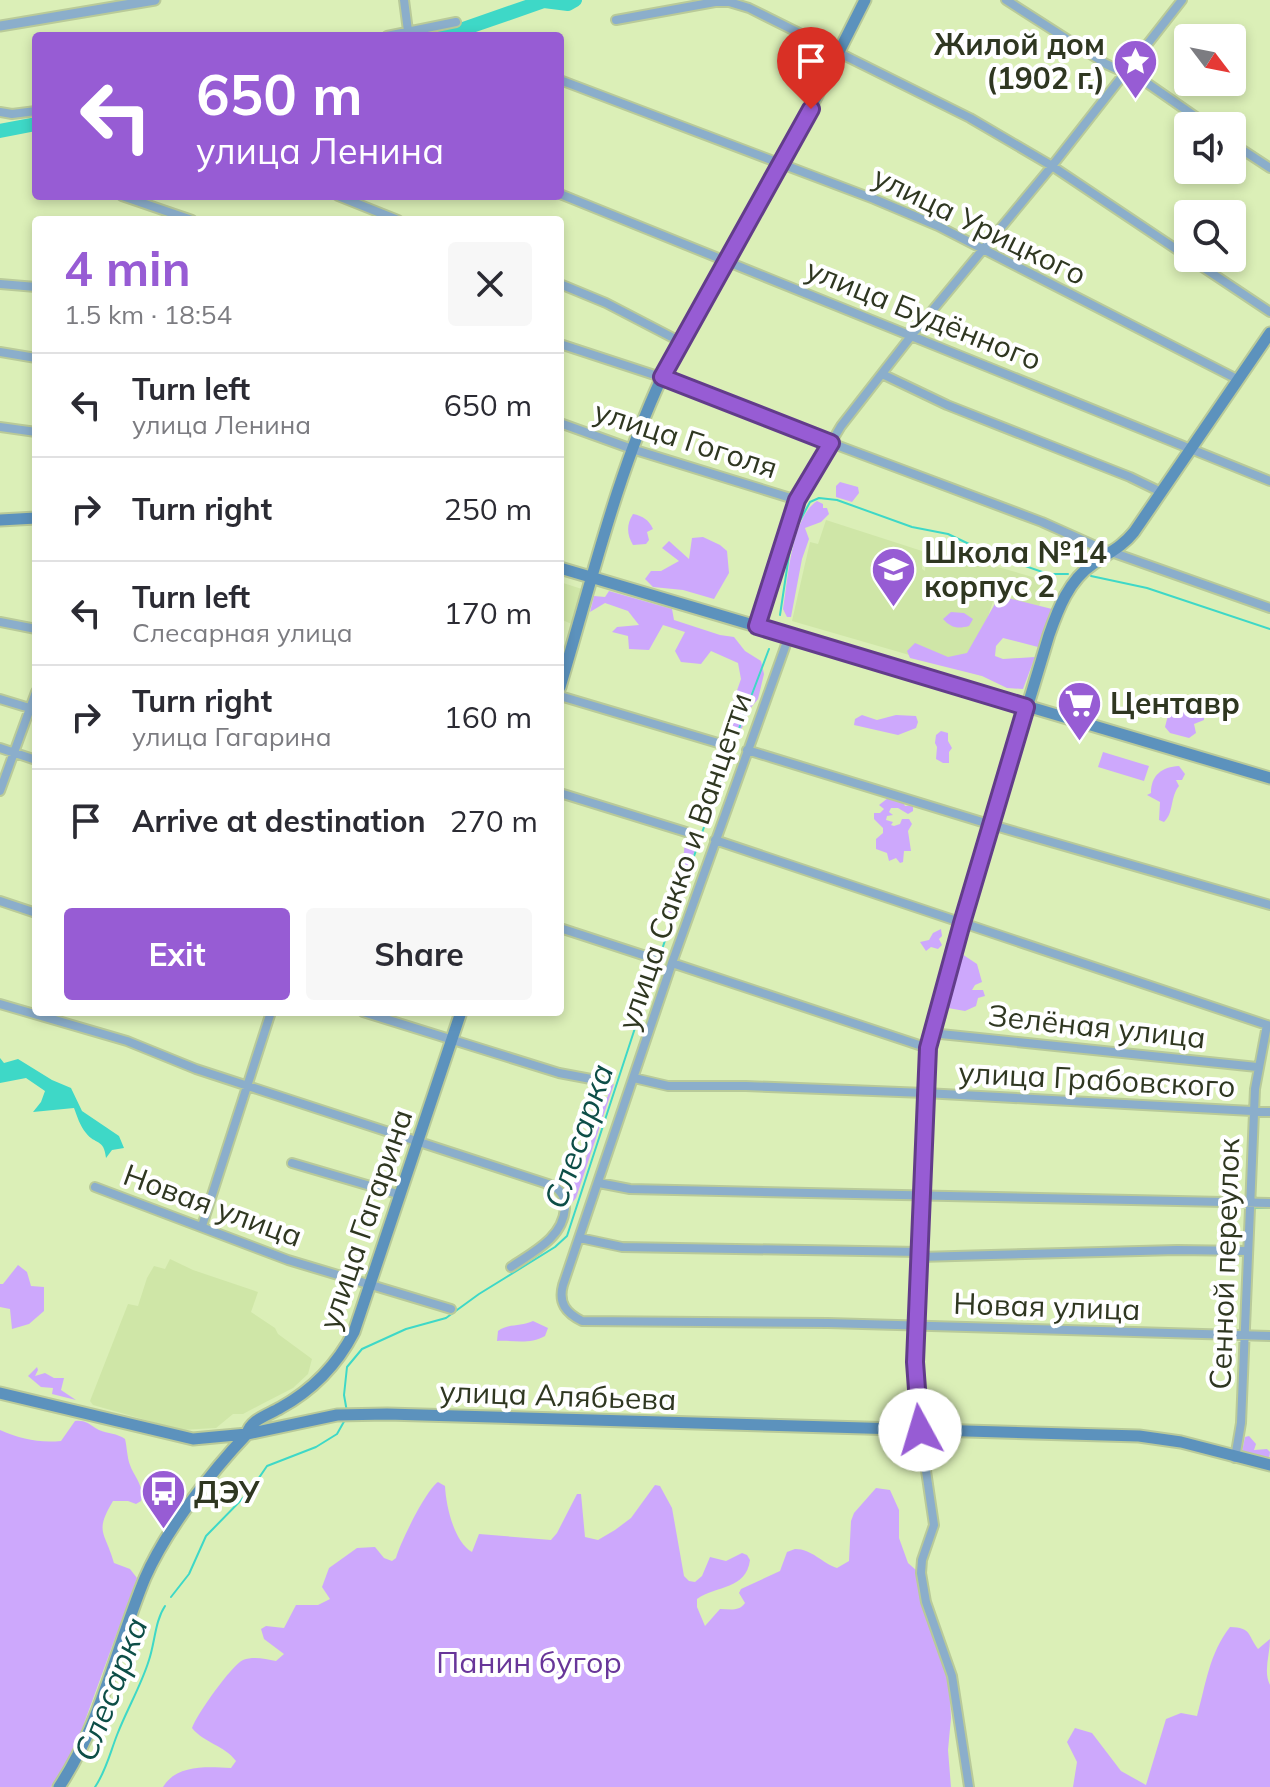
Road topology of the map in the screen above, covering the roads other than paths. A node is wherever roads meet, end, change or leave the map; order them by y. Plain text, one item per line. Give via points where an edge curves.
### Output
1 (85, 0) edge
2 (155, 0) edge
3 (404, 0) edge
4 (865, 0) edge
5 (1006, 0) edge
6 (1182, 0) edge
7 (87, 12) junction
8 (616, 20) dead end
9 (456, 22) dead end
10 (0, 26) edge
11 (408, 31) junction
12 (404, 32) edge
13 (840, 52) junction
14 (1124, 73) junction
15 (564, 82) edge
16 (0, 112) edge
17 (32, 112) edge
18 (1189, 112) edge
19 (1246, 152) edge
20 (781, 164) junction
21 (1052, 166) junction
22 (1270, 168) edge
23 (564, 196) edge
24 (134, 200) edge
25 (348, 200) edge
26 (180, 216) edge
27 (388, 216) edge
28 (1174, 248) edge
29 (982, 249) junction
30 (727, 260) junction
31 (1210, 272) edge
32 (0, 284) edge
33 (564, 286) edge
34 (32, 287) edge
35 (1270, 312) edge
36 (1270, 333) edge
37 (912, 335) junction
38 (681, 342) junction
39 (564, 345) edge
40 (0, 352) edge
41 (32, 357) edge
42 (882, 374) junction
43 (662, 377) junction
44 (1237, 379) junction
45 (564, 424) edge
46 (0, 427) edge
47 (32, 431) edge
48 (831, 443) junction
49 (632, 449) junction
50 (1190, 449) junction
51 (1270, 481) edge
52 (1161, 492) junction
53 (797, 500) junction
54 (32, 518) edge
55 (0, 520) edge
56 (1114, 552) junction
57 (564, 569) edge
58 (593, 578) junction
59 (1270, 608) edge
60 (0, 622) edge
61 (757, 626) junction
62 (32, 628) edge
63 (789, 636) junction
64 (564, 674) edge
65 (564, 697) edge
66 (0, 699) edge
67 (1026, 707) junction
68 (32, 709) edge
69 (32, 711) edge
70 (718, 743) dead end
71 (0, 748) edge
72 (747, 750) junction
73 (13, 753) junction
74 (32, 759) edge
75 (1270, 778) edge
76 (0, 791) edge
77 (564, 794) edge
78 (992, 825) junction
79 (686, 832) dead end
80 (715, 840) junction
81 (0, 901) edge
82 (1270, 905) edge
83 (32, 912) edge
84 (962, 923) junction
85 (564, 929) edge
86 (652, 958) dead end
87 (672, 963) junction
88 (0, 1004) edge
89 (32, 1013) edge
90 (41, 1016) edge
91 (270, 1016) edge
92 (376, 1016) edge
93 (460, 1016) edge
94 (1268, 1025) edge
95 (931, 1033) junction
96 (452, 1039) junction
97 (928, 1048) junction
98 (1257, 1067) junction
99 (634, 1078) junction
100 (607, 1082) dead end
101 (246, 1085) junction
102 (925, 1093) junction
103 (1254, 1111) junction
104 (1270, 1112) edge
105 (418, 1143) junction
106 (292, 1163) dead end
107 (599, 1183) junction
108 (95, 1187) dead end
109 (401, 1195) junction
110 (921, 1197) junction
111 (1250, 1203) junction
112 (1270, 1203) edge
113 (202, 1226) junction
114 (580, 1238) junction
115 (1248, 1251) junction
116 (920, 1255) junction
117 (511, 1267) dead end
118 (370, 1286) junction
119 (451, 1309) dead end
120 (582, 1321) joint
121 (917, 1326) junction
122 (1246, 1336) junction
123 (1270, 1336) edge
124 (0, 1393) edge
125 (285, 1405) junction
126 (290, 1424) junction
127 (920, 1430) junction
128 (247, 1434) junction
129 (193, 1439) junction
130 (1235, 1458) junction
131 (1270, 1465) edge
132 (213, 1475) junction
133 (59, 1787) edge
134 (969, 1787) edge

1 - 7 street
2 - 7 street
3 - 11 street
4 - 13 main road
5 - 14 street
6 - 14 street
7 - 10 street
8 - 13 street via 729,2
9 - 11 street
11 - 12 street
13 - 20 main road
13 - 21 street
14 - 18 street
14 - 21 street
15 - 20 street, улица Урицкого
16 - 17 street
19 - 22 street
20 - 29 street, улица Урицкого via 900,209
20 - 30 main road
21 - 28 street
21 - 29 street
23 - 30 street, улица Будённого
24 - 26 street
25 - 27 street
29 - 37 street
29 - 44 street, улица Урицкого
30 - 37 street, улица Будённого
30 - 38 main road
31 - 35 street
32 - 34 street
33 - 38 street
36 - 44 main road
37 - 42 street
37 - 50 street, улица Будённого
38 - 43 main road
39 - 43 street
40 - 41 street
42 - 48 street
42 - 52 street
43 - 48 street
43 - 49 main road
44 - 50 main road
45 - 49 street, улица Гоголя
46 - 47 street
48 - 53 street
48 - 56 street
49 - 53 street, улица Гоголя
49 - 58 main road
50 - 51 street, улица Будённого
50 - 52 main road
52 - 56 main road
53 - 61 street
54 - 55 main road
56 - 59 street
56 - 67 main road via 1085,570 1062,602
57 - 58 main road
58 - 61 main road
58 - 64 main road
60 - 62 street
61 - 63 main road
63 - 67 main road
63 - 72 street, улица Сакко и Ванцетти
65 - 70 street
66 - 68 street
67 - 75 main road
67 - 78 main road
69 - 73 street
71 - 73 street
72 - 78 street
72 - 80 street, улица Сакко и Ванцетти
73 - 74 street
73 - 76 street
77 - 79 street
78 - 82 street
78 - 84 main road
80 - 84 street
80 - 87 street, улица Сакко и Ванцетти
81 - 83 street
84 - 94 street
84 - 95 main road
85 - 86 street
87 - 97 street
87 - 99 street, улица Сакко и Ванцетти
88 - 89 street
90 - 101 street
91 - 101 street
92 - 96 street
93 - 96 main road, улица Гагарина
94 - 98 street, Сенной переулок
95 - 97 main road
95 - 98 street, Зелёная улица
96 - 100 street via 559,1073
96 - 105 main road, улица Гагарина
97 - 102 main road
98 - 103 street, Сенной переулок
99 - 102 street, улица Грабовского via 668,1086
99 - 107 street, улица Сакко и Ванцетти
101 - 105 street
101 - 113 street
102 - 103 street, улица Грабовского
102 - 110 main road
103 - 104 street, улица Грабовского
103 - 111 street, Сенной переулок
105 - 109 main road, улица Гагарина
105 - 117 street via 554,1186 564,1196 557,1231
106 - 109 street
107 - 110 street via 630,1189
107 - 114 street, улица Сакко и Ванцетти
108 - 113 street, Новая улица
109 - 118 main road, улица Гагарина
110 - 111 street
110 - 116 main road
111 - 112 street
111 - 115 street, Сенной переулок
113 - 118 street, Новая улица
114 - 116 street via 622,1247
114 - 120 street, улица Сакко и Ванцетти via 561,1293 566,1310
115 - 116 street
115 - 122 street, Сенной переулок
116 - 121 main road
118 - 119 street, Новая улица
118 - 125 main road, улица Гагарина via 347,1346 318,1381
120 - 121 street, Новая улица
121 - 122 street, Новая улица
121 - 127 main road
122 - 123 street, Новая улица
122 - 130 street, Сенной переулок
124 - 129 main road
125 - 126 main road via 281,1416
125 - 128 main road, улица Гагарина via 251,1424
126 - 127 main road, улица Алябьева via 364,1413
126 - 128 main road, улица Алябьева
127 - 130 main road, улица Алябьева via 1139,1436
127 - 134 street via 934,1525 922,1560 923,1586 949,1664
128 - 129 main road
128 - 132 main road
129 - 132 main road via 217,1451
130 - 131 main road, улица Алябьева
132 - 133 main road via 154,1560 84,1743

